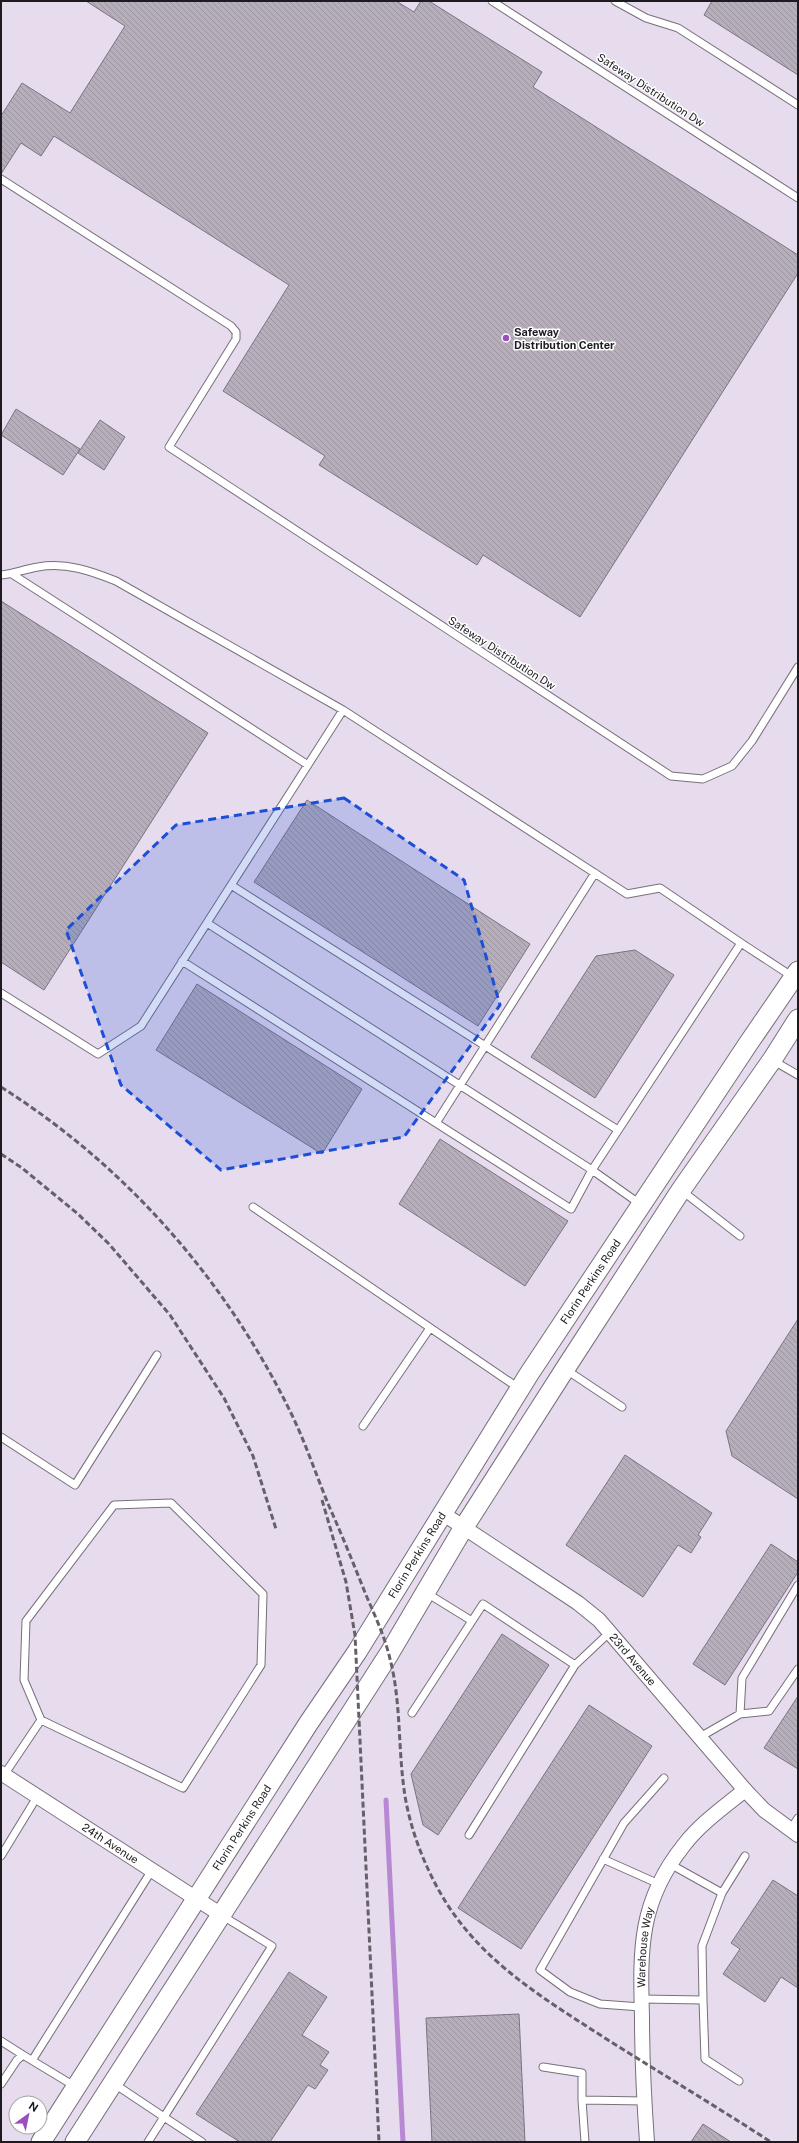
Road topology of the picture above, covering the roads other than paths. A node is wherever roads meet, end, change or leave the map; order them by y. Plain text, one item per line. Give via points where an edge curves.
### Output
1 (492, 1) edge
2 (615, 1) edge
3 (798, 105) edge
4 (1, 179) edge
5 (798, 198) edge
6 (12, 574) junction
7 (1, 575) edge
8 (798, 667) edge
9 (343, 710) junction
10 (308, 765) junction
11 (595, 873) junction
12 (231, 885) junction
13 (207, 923) junction
14 (741, 943) junction
15 (182, 961) junction
16 (797, 976) edge
17 (1, 993) edge
18 (798, 1019) edge
19 (485, 1045) junction
20 (772, 1060) junction
21 (798, 1075) edge
22 (459, 1085) junction
23 (436, 1123) junction
24 (618, 1130) junction
25 (592, 1170) junction
26 (681, 1190) junction
27 (641, 1204) junction
28 (253, 1207) dead end
29 (740, 1236) dead end
30 (430, 1328) junction
31 (158, 1355) dead end
32 (565, 1369) junction
33 (520, 1389) junction
34 (622, 1407) dead end
35 (363, 1426) dead end
36 (1, 1437) edge
37 (442, 1513) junction
38 (464, 1527) junction
39 (798, 1585) edge
40 (425, 1592) junction
41 (472, 1621) junction
42 (610, 1632) junction
43 (575, 1665) junction
44 (798, 1669) edge
45 (412, 1713) dead end
46 (740, 1714) junction
47 (41, 1720) junction
48 (700, 1738) junction
49 (3, 1774) edge
50 (664, 1778) dead end
51 (745, 1790) junction
52 (37, 1797) junction
53 (798, 1818) edge
54 (794, 1832) edge
55 (469, 1835) dead end
56 (1, 1856) edge
57 (745, 1856) dead end
58 (603, 1859) junction
59 (670, 1864) junction
60 (152, 1870) junction
61 (659, 1884) junction
62 (722, 1893) junction
63 (197, 1900) junction
64 (220, 1914) junction
65 (703, 2000) junction
66 (641, 2003) junction
67 (1, 2041) edge
68 (23, 2055) junction
69 (33, 2059) junction
70 (543, 2067) dead end
71 (739, 2081) dead end
72 (112, 2083) junction
73 (1, 2084) edge
74 (76, 2087) junction
75 (582, 2100) junction
76 (644, 2102) junction
77 (164, 2117) junction
78 (41, 2142) edge
79 (75, 2142) edge
80 (148, 2142) edge
81 (202, 2142) edge
82 (585, 2142) edge
83 (647, 2142) edge

1 - 5 lane, Safeway Distribution Dw
2 - 3 lane via 646,18 678,28
4 - 8 lane, Safeway Distribution Dw via 231,326 236,332 236,340 169,447 671,776 703,779 732,766 752,741
6 - 7 lane
6 - 9 lane via 52,566 76,567 116,581
6 - 10 lane
9 - 10 lane
9 - 11 lane
10 - 12 lane
11 - 14 lane via 627,894 660,888
11 - 19 lane
12 - 13 lane
12 - 19 lane
13 - 15 lane
13 - 22 lane
14 - 16 lane
14 - 24 lane
15 - 17 lane via 141,1026 98,1054
15 - 23 lane
16 - 27 main road, Florin Perkins Road
18 - 20 main road
19 - 22 lane
19 - 24 lane
20 - 21 lane
20 - 26 main road
22 - 23 lane
22 - 25 lane
23 - 25 lane via 571,1209
24 - 25 lane
25 - 27 lane
26 - 29 lane
26 - 32 main road
27 - 33 main road, Florin Perkins Road
28 - 30 lane
30 - 33 lane
30 - 35 lane
31 - 36 lane via 75,1485
32 - 34 lane
32 - 38 main road
33 - 37 main road, Florin Perkins Road
37 - 38 street, 23rd Avenue
37 - 63 main road, Florin Perkins Road via 357,1652 308,1724
38 - 40 main road
38 - 42 street, 23rd Avenue via 578,1603
39 - 46 lane via 742,1678
40 - 41 lane
40 - 64 main road via 324,1755
41 - 43 lane via 482,1604
41 - 45 lane
42 - 43 lane
42 - 48 street, 23rd Avenue
43 - 55 lane
44 - 46 lane via 769,1711
46 - 48 lane
47 - 47 lane via 24,1680 26,1621 114,1505 171,1503 263,1594 261,1665 183,1788
47 - 49 lane
48 - 51 street, 23rd Avenue
49 - 52 street, 24th Avenue
50 - 58 lane via 624,1823
51 - 54 street, 23rd Avenue via 764,1810
51 - 59 street, Warehouse Way via 697,1830
52 - 56 lane
52 - 60 street, 24th Avenue
53 - 54 lane
57 - 62 lane
58 - 61 lane
58 - 66 lane via 540,1970 570,1992 600,2004
59 - 61 street, Warehouse Way
59 - 62 lane
60 - 63 street, 24th Avenue
60 - 69 lane
61 - 66 street, Warehouse Way via 644,1928 641,1951
62 - 65 lane via 702,1946
63 - 64 street, 24th Avenue
63 - 74 main road, Florin Perkins Road
64 - 72 main road
64 - 77 lane via 272,1946
65 - 66 lane
65 - 71 lane via 705,2059
66 - 76 street, Warehouse Way
67 - 68 lane
68 - 69 lane
68 - 73 lane
69 - 74 lane
70 - 75 lane via 582,2073
72 - 77 lane
72 - 79 main road
74 - 78 main road, Florin Perkins Road
75 - 76 lane
75 - 82 lane
76 - 83 street, Warehouse Way
77 - 80 lane
77 - 81 lane

